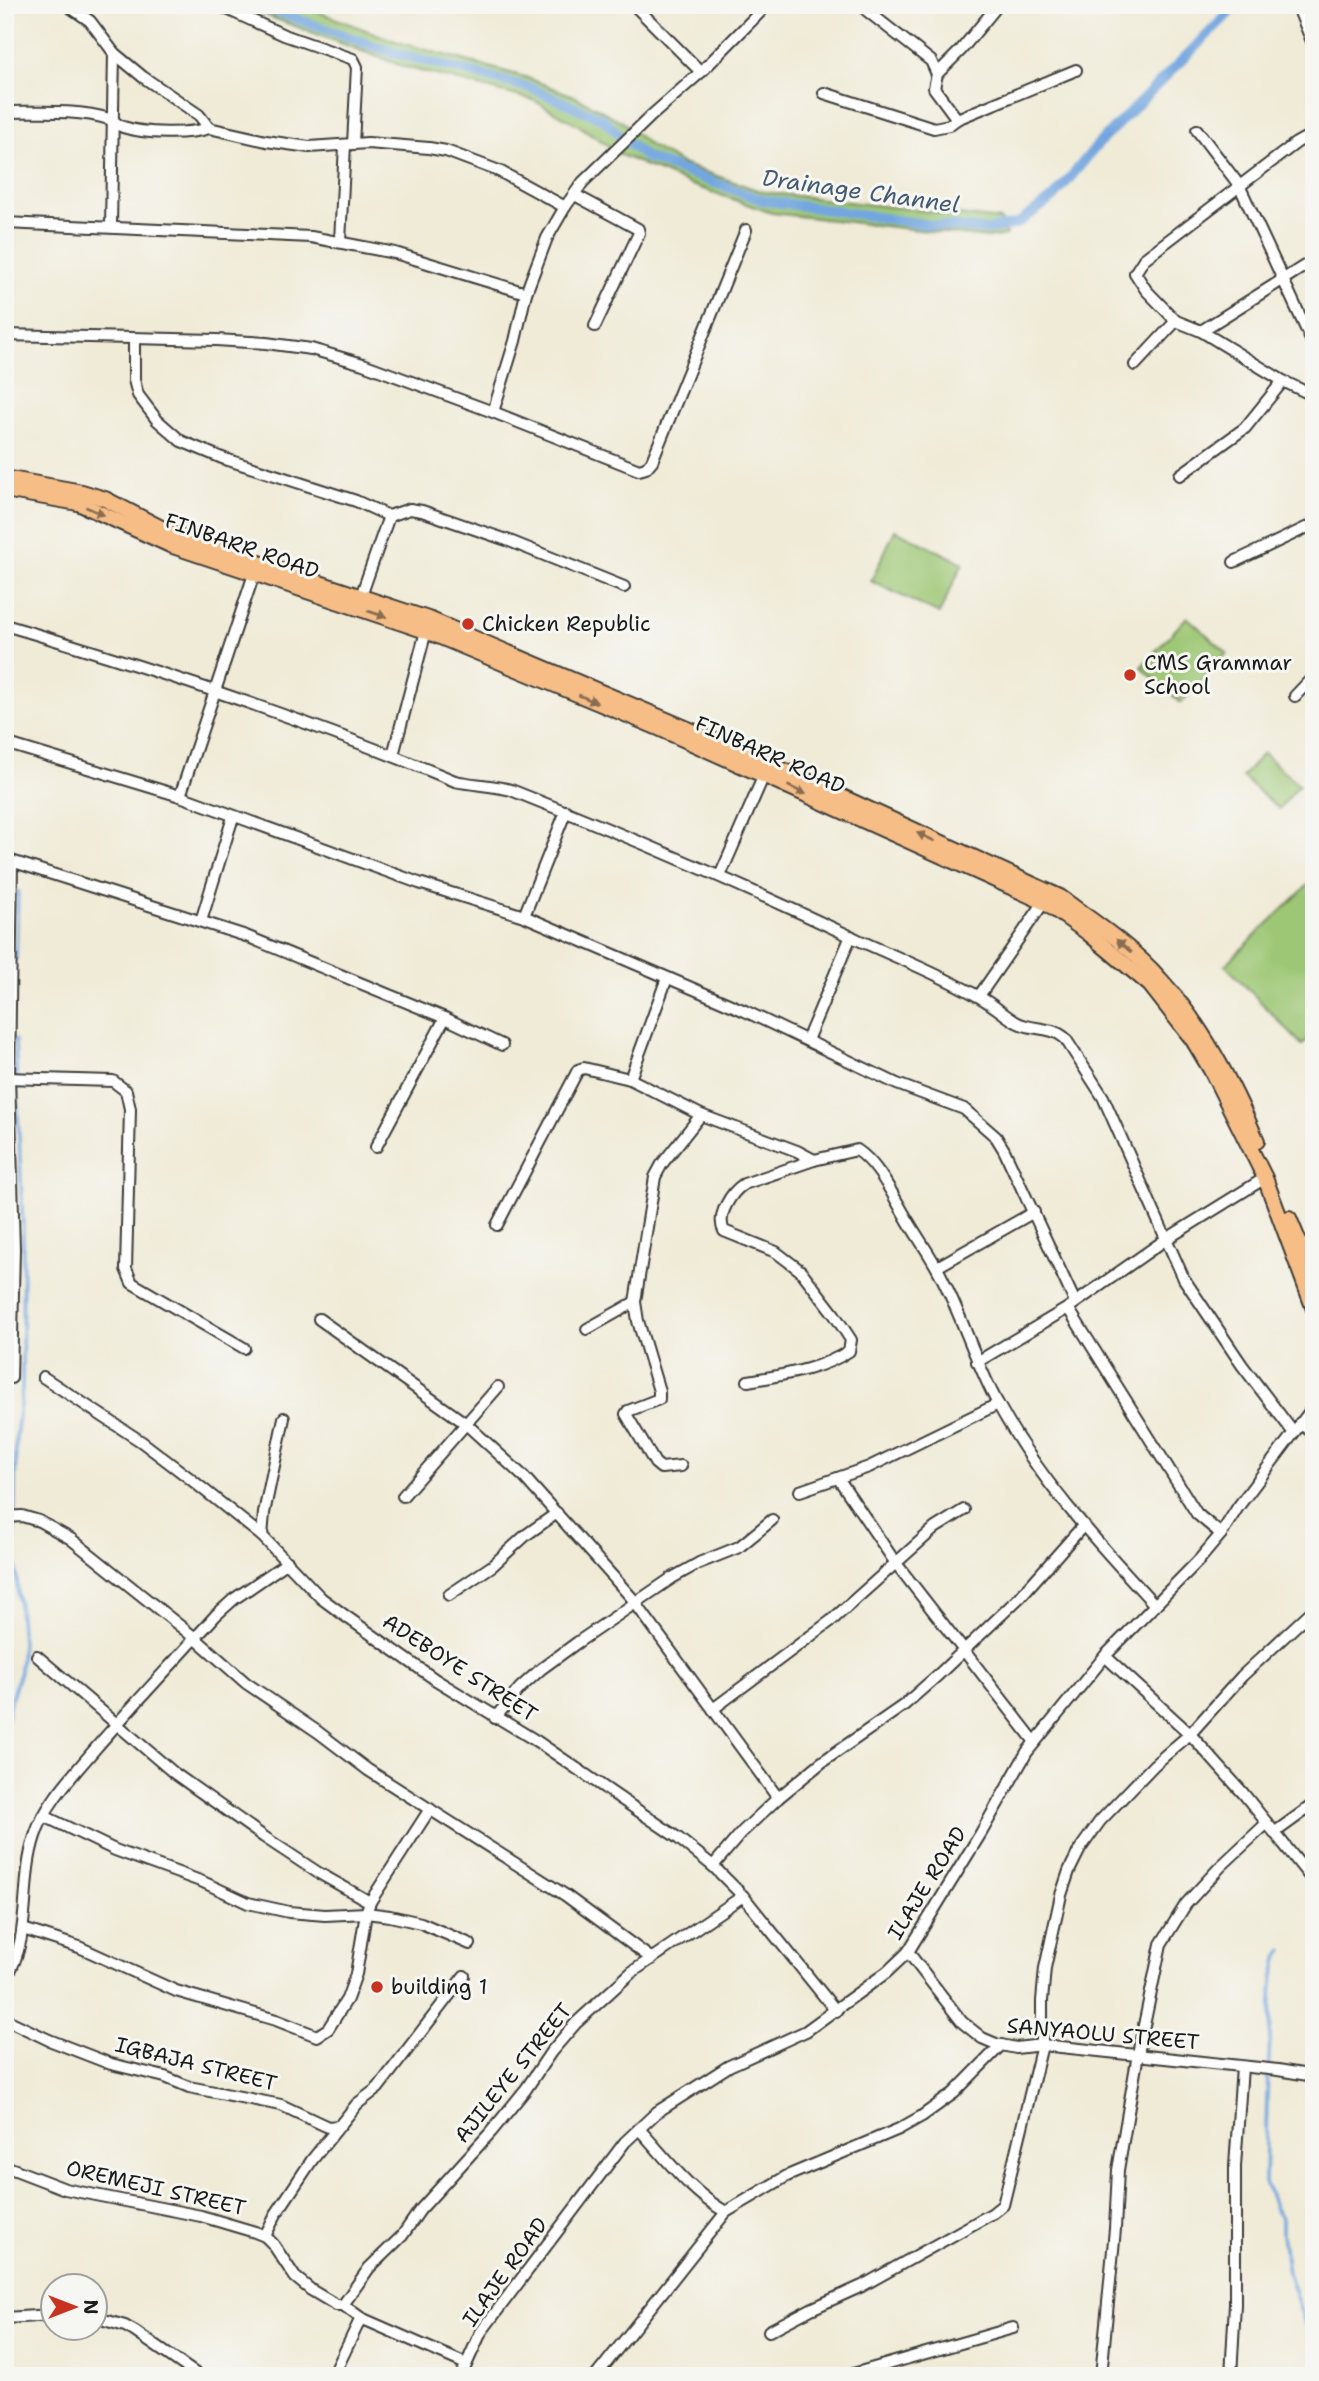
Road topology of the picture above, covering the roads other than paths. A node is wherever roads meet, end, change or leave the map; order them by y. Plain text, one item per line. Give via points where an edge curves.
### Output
1 (67, 5) edge
2 (218, 5) edge
3 (634, 5) edge
4 (767, 5) edge
5 (998, 5) edge
6 (1297, 5) edge
7 (866, 10) dead end
8 (1314, 46) edge
9 (114, 52) junction
10 (1076, 70) dead end
11 (701, 72) junction
12 (937, 75) junction
13 (824, 93) dead end
14 (5, 112) edge
15 (111, 119) junction
16 (957, 119) junction
17 (209, 128) junction
18 (1197, 130) dead end
19 (1314, 133) edge
20 (349, 144) junction
21 (1239, 186) junction
22 (575, 195) junction
23 (565, 207) junction
24 (6, 223) edge
25 (111, 226) junction
26 (746, 230) dead end
27 (5, 236) edge
28 (340, 242) junction
29 (1314, 260) edge
30 (1283, 278) junction
31 (526, 293) junction
32 (1176, 321) junction
33 (595, 326) dead end
34 (1201, 331) junction
35 (5, 335) edge
36 (134, 339) junction
37 (1314, 346) edge
38 (1135, 365) dead end
39 (1283, 381) junction
40 (1314, 396) edge
41 (493, 412) junction
42 (1180, 475) dead end
43 (5, 478) edge
44 (5, 490) edge
45 (389, 516) junction
46 (1314, 524) edge
47 (1234, 562) dead end
48 (254, 574) junction
49 (624, 587) dead end
50 (361, 596) junction
51 (5, 625) edge
52 (426, 631) junction
53 (509, 658) junction
54 (1314, 676) edge
55 (215, 691) junction
56 (1295, 696) dead end
57 (5, 743) edge
58 (393, 755) junction
59 (764, 775) junction
60 (180, 796) junction
61 (566, 811) junction
62 (233, 817) junction
63 (9, 860) edge
64 (720, 876) junction
65 (1044, 902) junction
66 (524, 916) junction
67 (201, 920) junction
68 (851, 936) junction
69 (667, 978) junction
70 (979, 996) junction
71 (445, 1018) junction
72 (807, 1040) junction
73 (502, 1045) dead end
74 (13, 1078) edge
75 (630, 1079) junction
76 (701, 1115) junction
77 (376, 1147) dead end
78 (814, 1160) junction
79 (1265, 1178) junction
80 (1034, 1212) junction
81 (497, 1225) dead end
82 (1165, 1240) junction
83 (937, 1267) junction
84 (1314, 1278) edge
85 (9, 1298) edge
86 (635, 1302) junction
87 (1072, 1305) junction
88 (1314, 1309) edge
89 (319, 1319) dead end
90 (587, 1329) dead end
91 (244, 1348) dead end
92 (977, 1362) junction
93 (43, 1377) dead end
94 (11, 1378) dead end
95 (748, 1381) dead end
96 (498, 1387) dead end
97 (998, 1405) junction
98 (1314, 1406) edge
99 (284, 1418) dead end
100 (466, 1423) junction
101 (1297, 1427) junction
102 (1314, 1434) edge
103 (681, 1466) dead end
104 (838, 1478) junction
105 (800, 1491) dead end
106 (403, 1496) dead end
107 (964, 1510) dead end
108 (557, 1513) junction
109 (7, 1517) edge
110 (772, 1520) dead end
111 (1082, 1527) junction
112 (1221, 1534) junction
113 (262, 1536) junction
114 (288, 1562) junction
115 (895, 1563) junction
116 (449, 1595) dead end
117 (636, 1604) junction
118 (1155, 1605) junction
119 (1314, 1609) edge
120 (195, 1638) junction
121 (964, 1651) junction
122 (37, 1656) dead end
123 (1105, 1656) junction
124 (713, 1709) junction
125 (495, 1718) junction
126 (118, 1723) junction
127 (1190, 1734) junction
128 (1035, 1742) junction
129 (778, 1798) junction
130 (1314, 1804) edge
131 (430, 1809) junction
132 (44, 1816) junction
133 (1266, 1824) junction
134 (1274, 1833) junction
135 (713, 1866) junction
136 (1314, 1882) edge
137 (743, 1896) junction
138 (368, 1908) junction
139 (23, 1929) junction
140 (470, 1944) dead end
141 (908, 1952) junction
142 (652, 1959) junction
143 (464, 1976) dead end
144 (5, 1980) edge
145 (836, 2011) junction
146 (5, 2018) edge
147 (1001, 2045) junction
148 (1042, 2045) junction
149 (1138, 2054) junction
150 (1247, 2067) junction
151 (1314, 2076) edge
152 (339, 2126) junction
153 (639, 2129) junction
154 (5, 2166) edge
155 (726, 2212) junction
156 (265, 2236) junction
157 (343, 2305) junction
158 (38, 2316) edge
159 (5, 2318) edge
160 (361, 2318) junction
161 (108, 2322) edge
162 (1013, 2328) dead end
163 (769, 2331) dead end
164 (466, 2364) junction
165 (877, 2371) edge
166 (199, 2376) edge
167 (333, 2376) edge
168 (461, 2376) edge
169 (596, 2376) edge
170 (846, 2376) edge
171 (1101, 2376) edge
172 (1231, 2376) edge

1 - 9 street via 90,21
2 - 20 street via 353,59 357,67
3 - 11 street
4 - 11 street
5 - 12 street
6 - 8 street
7 - 12 street via 922,52
9 - 15 street
9 - 17 street
10 - 16 street
11 - 22 street via 620,145
12 - 16 street via 934,88
13 - 16 street via 934,128
14 - 15 street
15 - 17 street via 118,126 145,131
15 - 25 street
17 - 20 street via 309,147
18 - 21 street
19 - 21 street
20 - 23 street via 446,152 499,171
20 - 28 street
21 - 30 street
21 - 32 street via 1144,258 1135,273
22 - 23 street
22 - 33 street via 639,233
23 - 31 street via 547,238
24 - 25 street
24 - 27 street
25 - 28 street
26 - 41 street via 676,406 646,468 626,466
28 - 31 street via 441,266
29 - 30 street
30 - 34 street
30 - 37 street
31 - 41 street
32 - 34 street
32 - 38 street
34 - 39 street
35 - 36 street
36 - 41 street via 267,343 311,349
36 - 45 street via 138,395 157,421 181,441
39 - 40 street
39 - 42 street via 1245,428
43 - 50 main road, FINBARR ROAD via 93,495 175,534
44 -> 48 main road, FINBARR ROAD via 78,503 170,545
45 - 49 street via 410,509 422,511
45 - 50 street
46 - 47 street
48 -> 52 main road, FINBARR ROAD
48 - 55 street
50 - 53 main road, FINBARR ROAD via 431,620
51 - 55 street
52 - 53 main road, FINBARR ROAD
52 - 58 street
53 -> 59 main road, FINBARR ROAD
84 -> 53 main road, FINBARR ROAD via 1221,1066 1159,977 1097,923 1060,897 768,763
54 - 56 street
55 - 58 street
55 - 60 street
57 - 60 street
58 - 61 street via 455,780 494,785
59 - 64 street
59 -> 65 main road, FINBARR ROAD
60 - 62 street
61 - 64 street
61 - 66 street
62 - 66 street
62 - 67 street
63 - 67 street
63 - 74 street
64 - 68 street
65 - 70 street
65 - 79 main road, FINBARR ROAD via 1150,985 1211,1070
66 - 69 street
67 - 71 street
68 - 70 street
68 - 72 street
69 - 72 street
69 - 75 street
70 - 82 street via 1015,1021 1049,1028 1065,1038 1103,1097
71 - 73 street
71 - 77 street
72 - 80 street via 897,1084 964,1110 996,1137
74 - 85 street
74 - 91 street via 113,1081 126,1091 130,1109 128,1276 132,1283
75 - 76 street
75 - 81 street via 578,1070
76 - 78 street
76 - 86 street via 655,1177
78 - 83 street via 851,1150 862,1154
78 - 95 street via 735,1189 721,1227 795,1265 834,1314 851,1348 810,1367
79 - 82 street
79 - 88 main road, FINBARR ROAD
80 - 83 street
80 - 87 street
82 - 87 street
82 - 101 street via 1184,1279 1242,1365
83 - 92 street
85 - 94 street
86 - 90 street
86 - 103 street via 659,1399 628,1410 627,1420 660,1468
87 - 92 street
87 - 112 street via 1197,1514
89 - 100 street
92 - 97 street
93 - 113 street, ADEBOYE STREET via 142,1442
96 - 100 street
97 - 104 street
97 - 111 street
98 - 101 street, ILAJE ROAD
99 - 113 street
100 - 106 street
100 - 108 street
101 - 102 street
101 - 112 street, ILAJE ROAD
104 - 105 street
104 - 115 street
107 - 115 street
108 - 116 street
108 - 117 street
109 - 120 street via 22,1516 53,1527
110 - 117 street via 738,1547 672,1578
111 - 118 street
111 - 121 street
112 - 118 street, ILAJE ROAD
113 - 114 street, ADEBOYE STREET
114 - 120 street via 234,1599
114 - 125 street, ADEBOYE STREET via 321,1598
115 - 121 street
115 - 124 street via 832,1620
117 - 124 street
117 - 125 street via 541,1669
118 - 123 street, ILAJE ROAD
119 - 127 street via 1242,1676
120 - 126 street
120 - 131 street via 246,1684
121 - 128 street
121 - 129 street via 904,1705
122 - 126 street
123 - 127 street
123 - 128 street, ILAJE ROAD
124 - 129 street
125 - 135 street, ADEBOYE STREET via 538,1742
126 - 132 street
126 - 138 street via 174,1773
127 - 133 street
127 - 148 street via 1100,1821 1069,1871 1045,1968
128 - 141 street, ILAJE ROAD
129 - 135 street
130 - 134 street
131 - 138 street
131 - 142 street via 565,1895
132 - 138 street via 248,1903 325,1915
132 - 139 street via 30,1857
133 - 134 street
133 - 149 street via 1186,1904 1161,1944
134 - 136 street
135 - 137 street, ADEBOYE STREET
137 - 142 street, AJILEYE STREET
137 - 145 street, ADEBOYE STREET
138 - 139 street via 347,1999 328,2029 317,2036 177,1991 79,1947
138 - 140 street
139 - 144 street via 13,1968
141 - 145 street, ILAJE ROAD
141 - 147 street, SANYAOLU STREET via 962,2022 982,2038
142 - 157 street, AJILEYE STREET via 576,2023 500,2121 369,2268
143 - 152 street via 378,2088
145 - 153 street, ILAJE ROAD via 806,2031 729,2066 657,2112
146 - 152 street, IGBAJA STREET via 111,2064 189,2087 281,2105 328,2127
147 - 148 street, SANYAOLU STREET
147 - 155 street via 954,2093 922,2116 787,2176
148 - 149 street, SANYAOLU STREET
148 - 163 street via 1003,2205 862,2286
149 - 150 street, SANYAOLU STREET
149 - 171 street via 1118,2170
150 - 151 street, SANYAOLU STREET
150 - 172 street via 1235,2166
152 - 156 street via 293,2188
153 - 155 street via 694,2190
153 - 164 street, ILAJE ROAD via 481,2332
154 - 156 street, OREMEJI STREET via 65,2189 201,2216
155 - 169 street
156 - 157 street, OREMEJI STREET via 303,2284
157 - 160 street, OREMEJI STREET
158 - 159 street
160 - 164 street, OREMEJI STREET
160 - 167 street
161 - 166 street via 134,2330
162 - 165 street
164 - 168 street, ILAJE ROAD
165 - 170 street

